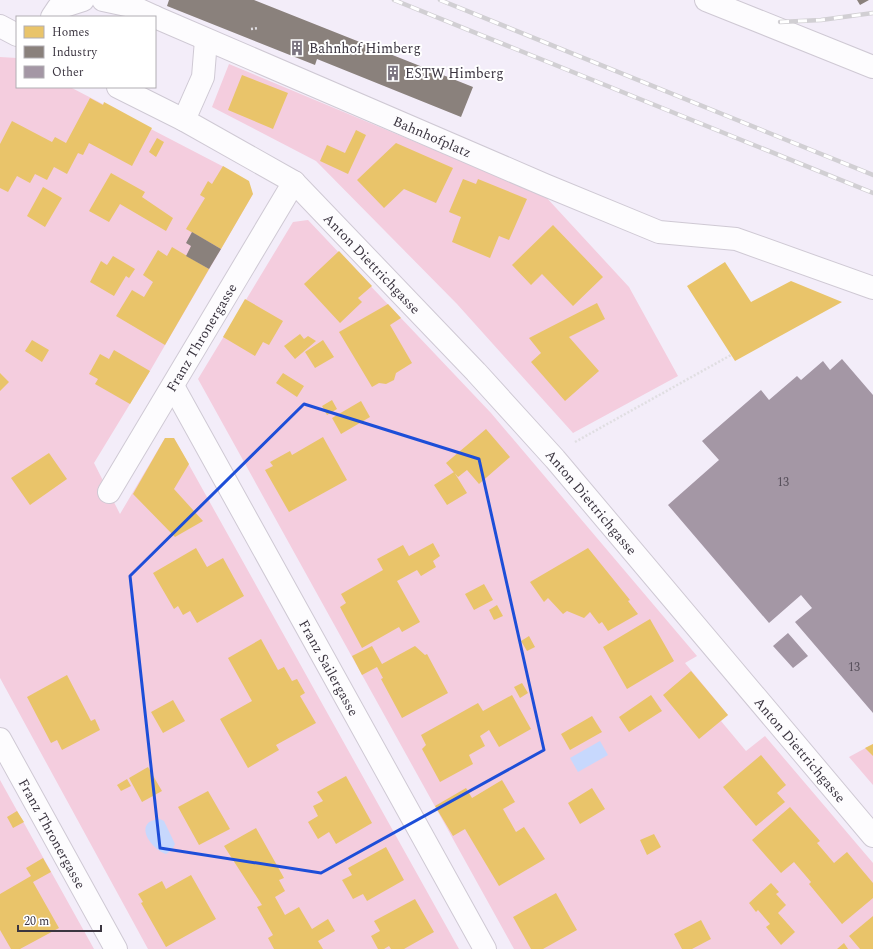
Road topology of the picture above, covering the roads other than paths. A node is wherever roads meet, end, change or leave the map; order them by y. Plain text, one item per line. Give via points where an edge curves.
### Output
1 (82, 0) edge
2 (103, 0) edge
3 (706, 0) edge
4 (53, 16) edge
5 (153, 16) edge
6 (156, 17) edge
7 (0, 26) edge
8 (16, 34) edge
9 (206, 40) junction
10 (873, 67) edge
11 (120, 88) edge
12 (184, 120) junction
13 (294, 182) junction
14 (873, 288) edge
15 (173, 386) junction
16 (109, 492) dead end
17 (0, 739) edge
18 (873, 836) edge
19 (116, 949) edge
20 (485, 949) edge

1 - 4 street via 58,8
2 - 5 street, Bahnhofplatz via 131,6
3 - 10 street
6 - 9 street, Bahnhofplatz
7 - 8 street
9 - 12 street via 203,77
9 - 14 street, Bahnhofplatz via 659,232 736,239
11 - 12 street
12 - 13 street
13 - 15 street, Franz Thronergasse
13 - 18 street, Anton Diettrichgasse via 476,372 555,459
15 - 16 street, Franz Thronergasse
15 - 20 street, Franz Sailergasse
17 - 19 street, Franz Thronergasse

